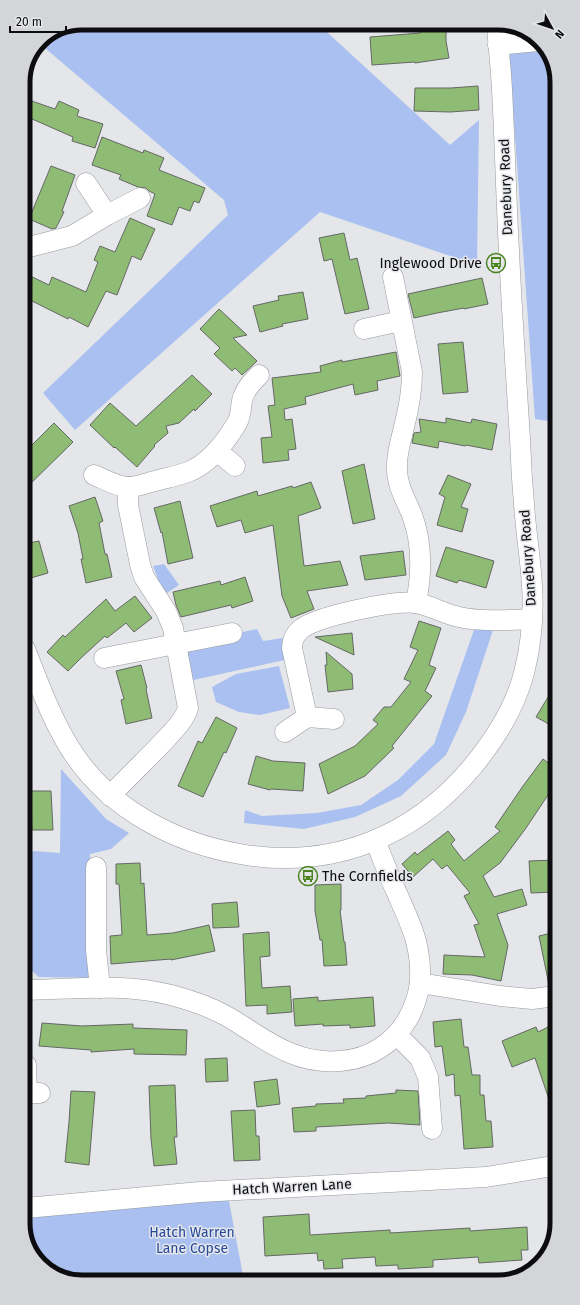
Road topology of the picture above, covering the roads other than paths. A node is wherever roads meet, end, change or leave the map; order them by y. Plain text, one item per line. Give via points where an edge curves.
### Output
1 (497, 30) edge
2 (531, 42) edge
3 (498, 45) junction
4 (86, 183) dead end
5 (140, 198) dead end
6 (107, 215) junction
7 (30, 247) edge
8 (393, 277) dead end
9 (401, 321) junction
10 (364, 329) dead end
11 (259, 375) dead end
12 (217, 451) junction
13 (235, 466) dead end
14 (94, 474) dead end
15 (128, 487) junction
16 (416, 603) junction
17 (532, 619) junction
18 (232, 633) dead end
19 (176, 643) junction
20 (104, 658) dead end
21 (30, 661) edge
22 (307, 717) junction
23 (334, 719) dead end
24 (285, 732) dead end
25 (110, 796) junction
26 (375, 840) junction
27 (96, 867) dead end
28 (420, 983) junction
29 (100, 988) junction
30 (30, 990) edge
31 (550, 997) edge
32 (397, 1035) junction
33 (30, 1093) edge
34 (40, 1093) dead end
35 (432, 1129) dead end
36 (550, 1166) edge
37 (30, 1208) edge

1 - 3 street, Danebury Road
2 - 3 street
3 - 17 street, Danebury Road via 520,441 532,585
4 - 6 street
5 - 6 street
6 - 7 street via 72,236
8 - 9 street
9 - 10 street
9 - 16 street via 410,353 412,379 397,467 399,485 419,540 421,565
11 - 12 street via 243,397 238,422
12 - 13 street
12 - 15 street via 188,472
14 - 15 street
15 - 19 street via 128,505 142,570 148,585 170,619
16 - 17 street via 460,618
16 - 22 street via 394,603 332,616 308,625 297,633 292,648
17 - 26 street, Danebury Road via 528,656 519,688 513,704 489,746 466,775 440,801 414,820
18 - 19 street
19 - 20 street
19 - 25 street via 188,708 186,713 180,724
21 - 25 street, Danebury Road via 50,711 73,753
22 - 23 street
22 - 24 street
25 - 26 street, Danebury Road via 140,817 177,835 215,849 243,855 271,858 313,857 340,852
26 - 28 street via 418,947
27 - 29 street via 96,950
28 - 31 street via 500,996 532,999
28 - 32 street via 414,1007
29 - 30 street
29 - 32 street via 150,991 187,1000 229,1018 266,1041 311,1061 335,1062 357,1058 377,1051
32 - 35 street via 420,1058 428,1077
33 - 34 street
36 - 37 street, Hatch Warren Lane via 486,1177 200,1192

